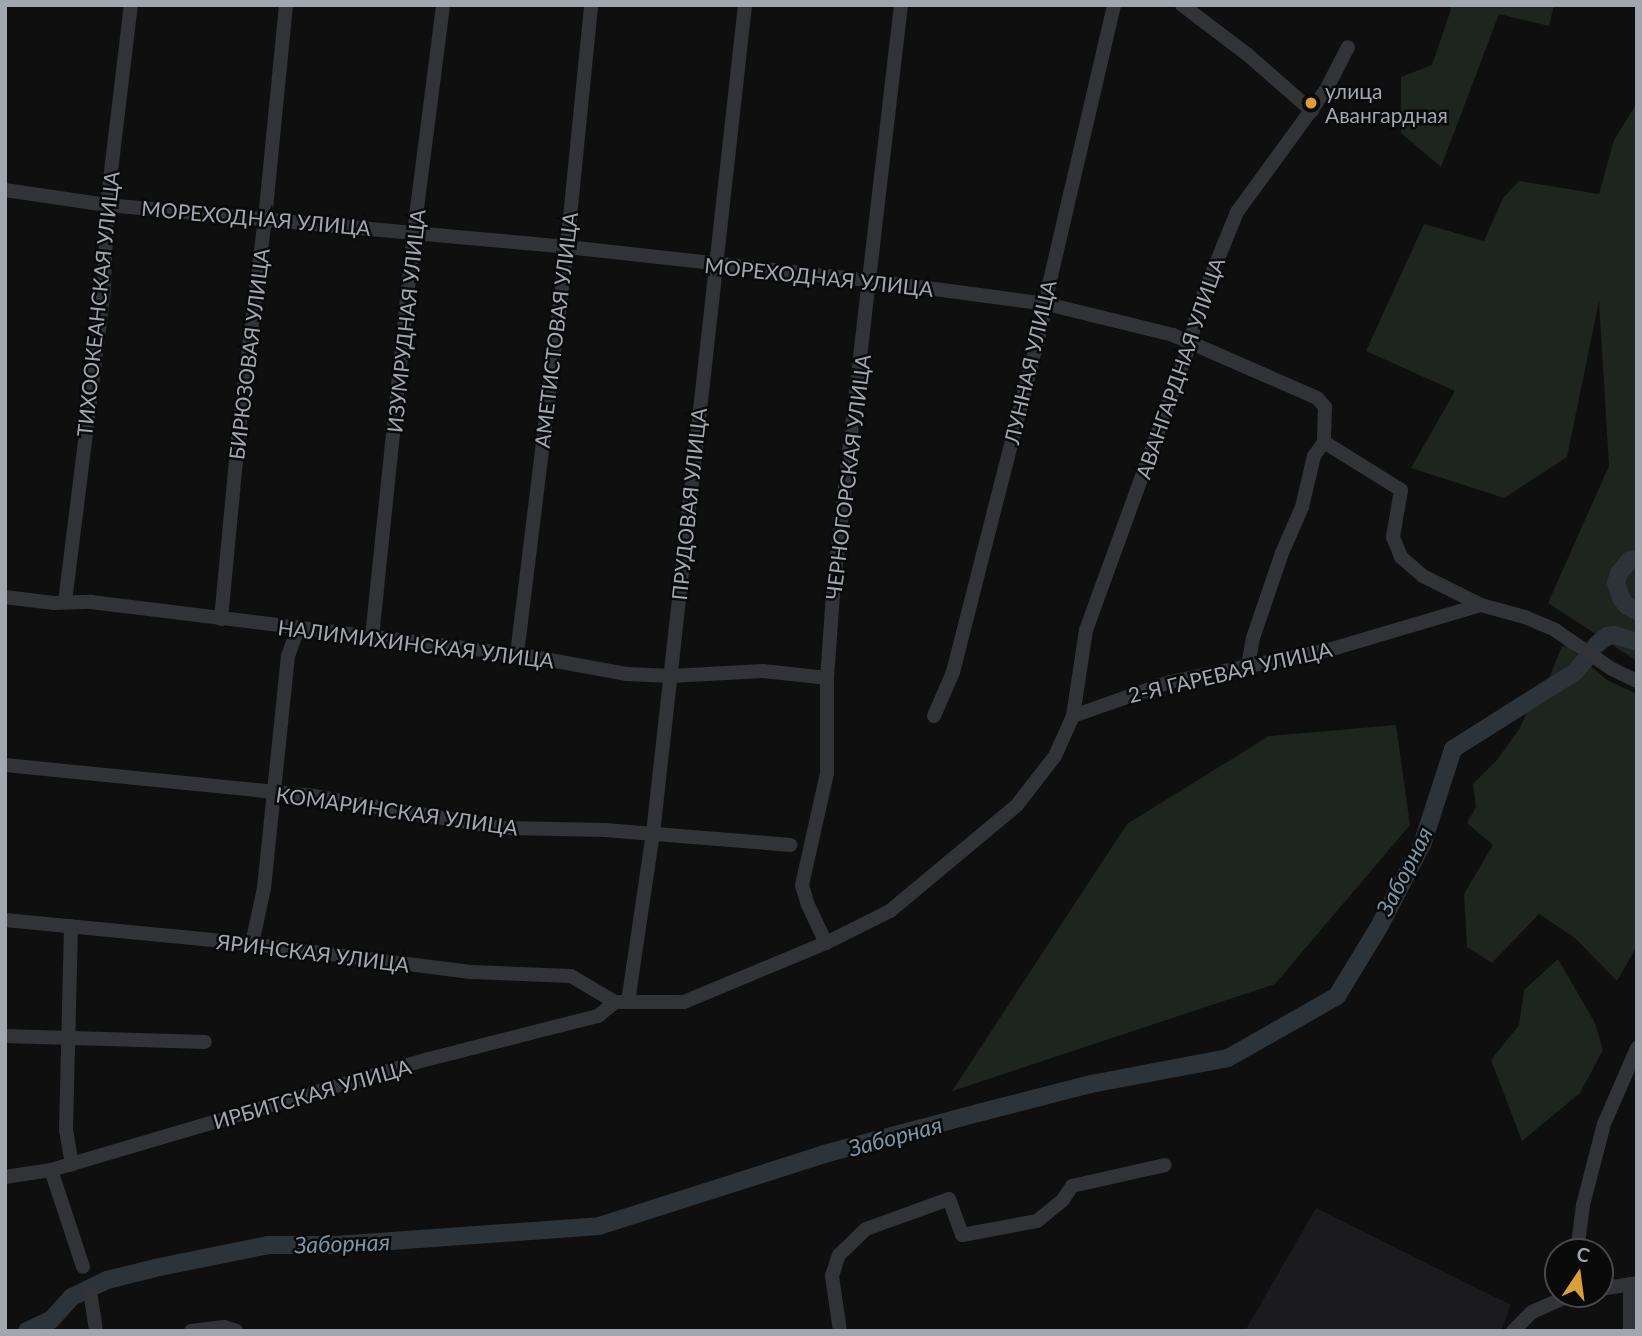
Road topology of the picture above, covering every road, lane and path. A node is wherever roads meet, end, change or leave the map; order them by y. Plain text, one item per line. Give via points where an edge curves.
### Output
1 (131, 5) edge
2 (286, 5) edge
3 (443, 5) edge
4 (591, 5) edge
5 (745, 5) edge
6 (901, 5) edge
7 (1114, 5) edge
8 (1182, 5) edge
9 (1348, 47) dead end
10 (1312, 111) junction
11 (5, 190) edge
12 (107, 205) junction
13 (265, 219) junction
14 (414, 232) junction
15 (567, 247) junction
16 (715, 266) junction
17 (867, 280) junction
18 (1047, 304) junction
19 (1190, 344) junction
20 (1324, 442) junction
21 (5, 597) edge
22 (65, 603) junction
23 (1482, 605) junction
24 (221, 619) junction
25 (298, 629) junction
26 (372, 636) junction
27 (517, 654) junction
28 (1248, 666) junction
29 (671, 676) junction
30 (827, 678) junction
31 (1637, 681) edge
32 (934, 716) dead end
33 (1073, 716) junction
34 (5, 765) edge
35 (273, 795) junction
36 (653, 833) junction
37 (790, 845) dead end
38 (5, 920) edge
39 (71, 926) junction
40 (826, 943) junction
41 (252, 944) junction
42 (621, 1002) junction
43 (5, 1035) edge
44 (70, 1038) junction
45 (205, 1042) dead end
46 (1637, 1048) edge
47 (72, 1164) junction
48 (1164, 1166) dead end
49 (51, 1170) junction
50 (5, 1177) edge
51 (1579, 1238) edge
52 (83, 1267) dead end
53 (1633, 1284) edge
54 (1614, 1287) edge
55 (90, 1292) dead end
56 (1544, 1305) edge
57 (96, 1331) edge
58 (191, 1331) edge
59 (236, 1331) edge
60 (840, 1331) edge
61 (1513, 1331) edge
62 (1630, 1331) edge

1 - 12 street, ТИХООКЕАНСКАЯ УЛИЦА
2 - 13 street, БИРЮЗОВАЯ УЛИЦА
3 - 14 street, ИЗУМРУДНАЯ УЛИЦА
4 - 15 street, АМЕТИСТОВАЯ УЛИЦА
5 - 16 street, ПРУДОВАЯ УЛИЦА
6 - 17 street, ЧЕРНОГОРСКАЯ УЛИЦА
7 - 18 street, ЛУННАЯ УЛИЦА
8 - 10 street
9 - 10 street, АВАНГАРДНАЯ УЛИЦА
10 - 19 street, АВАНГАРДНАЯ УЛИЦА via 1237,212 1198,308
11 - 12 street, МОРЕХОДНАЯ УЛИЦА
12 - 13 street, МОРЕХОДНАЯ УЛИЦА
12 - 22 street, ТИХООКЕАНСКАЯ УЛИЦА via 104,288
13 - 14 street, МОРЕХОДНАЯ УЛИЦА
13 - 24 street, БИРЮЗОВАЯ УЛИЦА
14 - 15 street, МОРЕХОДНАЯ УЛИЦА
14 - 26 street, ИЗУМРУДНАЯ УЛИЦА
15 - 16 street, МОРЕХОДНАЯ УЛИЦА
15 - 27 street, АМЕТИСТОВАЯ УЛИЦА
16 - 17 street, МОРЕХОДНАЯ УЛИЦА
16 - 29 street, ПРУДОВАЯ УЛИЦА
17 - 18 street, МОРЕХОДНАЯ УЛИЦА
17 - 30 street, ЧЕРНОГОРСКАЯ УЛИЦА via 869,297 834,581
18 - 19 street, МОРЕХОДНАЯ УЛИЦА via 1173,335
18 - 32 street, ЛУННАЯ УЛИЦА via 953,672
19 - 20 street, МОРЕХОДНАЯ УЛИЦА via 1317,398 1325,407
19 - 33 street, АВАНГАРДНАЯ УЛИЦА via 1086,630
20 - 23 street via 1401,490 1393,537 1401,557 1423,576
20 - 28 street via 1314,456 1302,507 1259,620
21 - 22 street, НАЛИМИХИНСКАЯ УЛИЦА
22 - 24 street, НАЛИМИХИНСКАЯ УЛИЦА via 91,602
23 - 28 street, 2-Я ГАРЕВАЯ УЛИЦА via 1332,649
23 - 31 street via 1555,630
24 - 25 street, НАЛИМИХИНСКАЯ УЛИЦА
25 - 26 street, НАЛИМИХИНСКАЯ УЛИЦА
25 - 35 street via 288,656
26 - 27 street, НАЛИМИХИНСКАЯ УЛИЦА
27 - 29 street, НАЛИМИХИНСКАЯ УЛИЦА via 626,674
28 - 33 street, 2-Я ГАРЕВАЯ УЛИЦА via 1170,682
29 - 30 street, НАЛИМИХИНСКАЯ УЛИЦА via 762,671
29 - 36 street, ПРУДОВАЯ УЛИЦА
30 - 40 street, ЧЕРНОГОРСКАЯ УЛИЦА via 827,773 802,885
33 - 40 street via 1061,748 1017,805 890,911
34 - 35 street, КОМАРИНСКАЯ УЛИЦА
35 - 36 street, КОМАРИНСКАЯ УЛИЦА via 313,796 502,828
35 - 41 street via 264,888
36 - 37 street, КОМАРИНСКАЯ УЛИЦА
36 - 42 street, ПРУДОВАЯ УЛИЦА
38 - 39 street, ЯРИНСКАЯ УЛИЦА
39 - 41 street, ЯРИНСКАЯ УЛИЦА
39 - 44 street
40 - 42 street via 684,1002
41 - 42 street, ЯРИНСКАЯ УЛИЦА via 472,972 571,976
42 - 47 street, ИРБИТСКАЯ УЛИЦА via 598,1016 425,1060
43 - 44 street
44 - 45 street
44 - 47 street via 66,1130
46 - 51 street via 1601,1134
47 - 49 street, ИРБИТСКАЯ УЛИЦА
48 - 60 street via 1072,1186 1062,1201 1037,1221 962,1235 949,1199 866,1229 839,1255 832,1276
49 - 50 street, ИРБИТСКАЯ УЛИЦА
49 - 52 street
53 - 54 street
53 - 62 street
55 - 57 street
56 - 61 street
58 - 59 street via 224,1327

